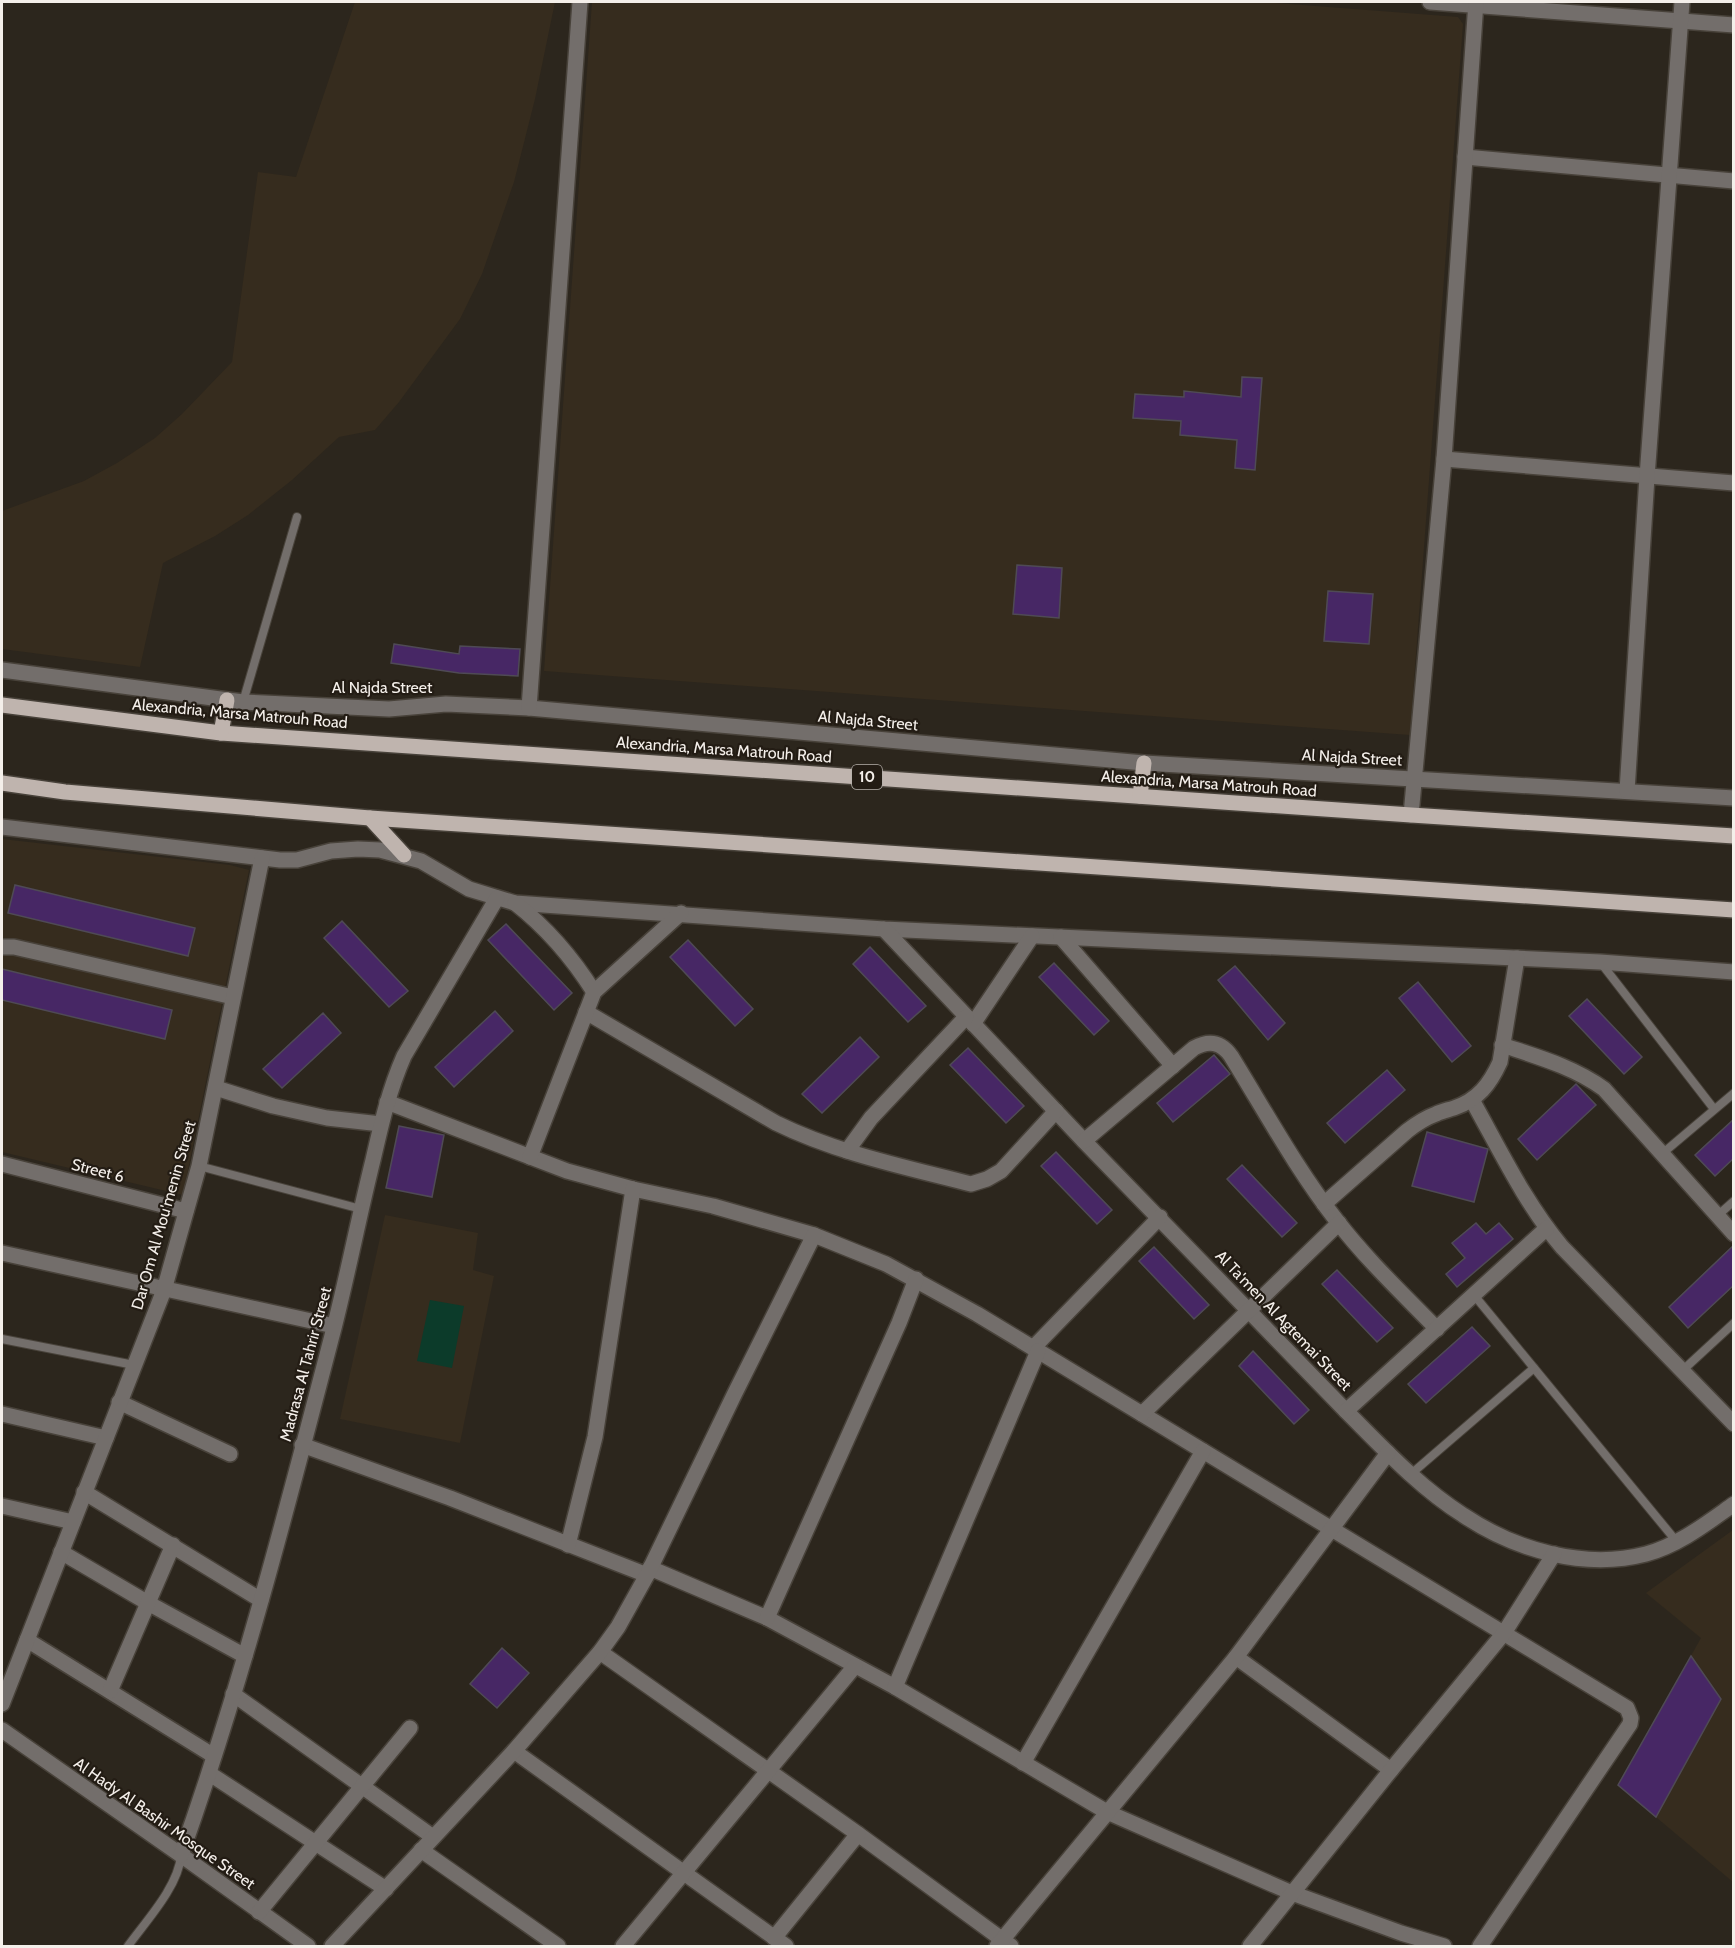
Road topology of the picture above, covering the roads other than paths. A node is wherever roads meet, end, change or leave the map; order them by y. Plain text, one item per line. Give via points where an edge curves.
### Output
1 (580, 2) edge
2 (1430, 2) edge
3 (1682, 2) edge
4 (1475, 3) edge
5 (1680, 21) junction
6 (1734, 26) edge
7 (1465, 157) junction
8 (1669, 176) junction
9 (1734, 182) edge
10 (1444, 459) junction
11 (1647, 477) junction
12 (1734, 483) edge
13 (297, 517) dead end
14 (2, 670) edge
15 (227, 700) junction
16 (243, 702) junction
17 (2, 705) edge
18 (528, 708) junction
19 (221, 733) junction
20 (1144, 762) junction
21 (1415, 778) junction
22 (2, 783) edge
23 (1627, 791) junction
24 (1140, 796) junction
25 (1734, 798) edge
26 (1412, 815) junction
27 (370, 818) junction
28 (2, 827) edge
29 (1734, 836) edge
30 (404, 855) junction
31 (262, 858) junction
32 (497, 898) junction
33 (515, 903) junction
34 (1734, 910) edge
35 (681, 913) junction
36 (884, 929) junction
37 (1032, 936) junction
38 (1061, 937) junction
39 (2, 947) edge
40 (1517, 958) junction
41 (1600, 962) junction
42 (1734, 972) edge
43 (594, 992) junction
44 (233, 997) junction
45 (586, 1012) junction
46 (970, 1021) junction
47 (1502, 1045) junction
48 (1173, 1066) junction
49 (216, 1088) junction
50 (1734, 1093) edge
51 (1472, 1100) junction
52 (387, 1102) junction
53 (1714, 1109) junction
54 (1056, 1111) junction
55 (381, 1124) junction
56 (1084, 1141) junction
57 (847, 1151) junction
58 (1663, 1153) junction
59 (530, 1157) junction
60 (2, 1164) edge
61 (199, 1166) junction
62 (633, 1189) junction
63 (1734, 1201) edge
64 (1324, 1204) junction
65 (361, 1209) junction
66 (186, 1211) junction
67 (1717, 1216) junction
68 (1160, 1217) junction
69 (1339, 1223) junction
70 (1547, 1228) junction
71 (1734, 1234) edge
72 (814, 1235) junction
73 (2, 1254) edge
74 (916, 1280) junction
75 (164, 1290) junction
76 (1474, 1295) junction
77 (1249, 1310) junction
78 (1734, 1323) edge
79 (334, 1326) junction
80 (1437, 1329) junction
81 (2, 1339) edge
82 (1035, 1349) junction
83 (134, 1365) junction
84 (1534, 1368) junction
85 (1683, 1370) junction
86 (119, 1402) junction
87 (1346, 1412) junction
88 (2, 1414) edge
89 (1142, 1414) junction
90 (1734, 1424) edge
91 (105, 1438) junction
92 (303, 1445) junction
93 (1203, 1451) junction
94 (1388, 1453) junction
95 (230, 1454) dead end
96 (1411, 1474) junction
97 (84, 1492) junction
98 (1734, 1504) edge
99 (2, 1506) edge
100 (73, 1522) junction
101 (1332, 1529) junction
102 (1677, 1542) junction
103 (173, 1545) junction
104 (568, 1545) junction
105 (61, 1552) junction
106 (1554, 1554) junction
107 (648, 1571) junction
108 (261, 1600) junction
109 (148, 1603) junction
110 (767, 1618) junction
111 (1504, 1633) junction
112 (27, 1640) junction
113 (600, 1652) junction
114 (245, 1656) junction
115 (1236, 1657) junction
116 (855, 1666) junction
117 (895, 1687) junction
118 (110, 1691) junction
119 (233, 1694) junction
120 (2, 1704) edge
121 (410, 1728) dead end
122 (2, 1730) edge
123 (514, 1750) junction
124 (214, 1756) junction
125 (1023, 1762) junction
126 (1391, 1770) junction
127 (768, 1772) junction
128 (210, 1774) junction
129 (362, 1786) junction
130 (1107, 1812) junction
131 (858, 1834) junction
132 (433, 1838) junction
133 (316, 1842) junction
134 (421, 1850) junction
135 (181, 1855) junction
136 (684, 1873) junction
137 (386, 1889) junction
138 (1292, 1893) junction
139 (259, 1912) junction
140 (780, 1942) edge
141 (1004, 1944) edge
142 (128, 1947) edge
143 (308, 1947) edge
144 (332, 1947) edge
145 (558, 1947) edge
146 (623, 1947) edge
147 (1250, 1947) edge
148 (1444, 1947) edge
149 (1480, 1947) edge

1 - 18 street
2 - 4 street
3 - 5 street
4 - 5 street
4 - 7 street
5 - 6 street
5 - 8 street
7 - 8 street
7 - 10 street
8 - 9 street
8 - 11 street
10 - 11 street
10 - 21 street
11 - 12 street
11 - 23 street
13 - 16 lane
14 - 15 street, Al Najda Street
15 - 16 street, Al Najda Street
15 - 19 main road
16 - 18 street, Al Najda Street via 389,709 446,704
17 - 19 main road, Alexandria, Marsa Matrouh Road / 10
18 - 20 street, Al Najda Street
19 - 24 main road, Alexandria, Marsa Matrouh Road / 10
20 - 21 street, Al Najda Street
20 - 24 main road
21 - 23 street, Al Najda Street
21 - 26 street
22 - 27 main road
23 - 25 street, Al Najda Street
24 - 26 main road, Alexandria, Marsa Matrouh Road / 10
26 - 29 main road, Alexandria, Marsa Matrouh Road / 10
27 - 30 main road
27 - 34 main road
28 - 31 street
30 - 31 street via 358,849 297,860
30 - 32 street via 468,889
31 - 44 street, Dar Om Al Mou'menin Street
32 - 33 street
32 - 52 street, Madrasa Al Tahrir Street via 404,1056
33 - 35 street
33 - 43 street via 551,934
35 - 36 street
35 - 43 street
36 - 37 street
36 - 46 street, Al Ta'men Al Agtemai Street
37 - 38 street
37 - 46 street
38 - 40 street
38 - 48 street
39 - 44 street
40 - 41 street
40 - 47 street
41 - 42 street
41 - 53 lane
43 - 45 street
44 - 49 street, Dar Om Al Mou'menin Street
45 - 57 street via 776,1123
45 - 59 street
46 - 54 street, Al Ta'men Al Agtemai Street
46 - 57 street via 870,1118
47 - 51 street via 1493,1077
47 - 58 street via 1589,1078 1618,1103
48 - 56 street
48 - 64 street via 1202,1044 1210,1042 1226,1049
49 - 55 street via 327,1118
49 - 61 street, Dar Om Al Mou'menin Street
50 - 53 lane
51 - 64 street via 1414,1126
51 - 70 street
52 - 55 street, Madrasa Al Tahrir Street
52 - 59 street
53 - 58 lane
54 - 56 street, Al Ta'men Al Agtemai Street
54 - 57 street via 1001,1171 971,1185
55 - 65 street, Madrasa Al Tahrir Street
56 - 68 street, Al Ta'men Al Agtemai Street
58 - 67 street
59 - 62 street
60 - 66 street, Street 6
61 - 65 lane
61 - 66 street, Dar Om Al Mou'menin Street
62 - 72 street via 714,1206
62 - 104 street via 595,1437
63 - 67 lane
64 - 69 street
65 - 79 street, Madrasa Al Tahrir Street
66 - 75 street, Dar Om Al Mou'menin Street
67 - 71 street
68 - 77 street, Al Ta'men Al Agtemai Street
68 - 82 street
69 - 77 street
69 - 80 street
70 - 76 street
70 - 85 street
72 - 74 street via 860,1252
72 - 107 street
73 - 75 street
74 - 82 street
74 - 110 street
75 - 79 street
75 - 83 street, Dar Om Al Mou'menin Street
76 - 80 street
76 - 84 lane
77 - 87 street, Al Ta'men Al Agtemai Street
77 - 89 street
78 - 85 lane
79 - 92 street, Madrasa Al Tahrir Street
80 - 87 street
81 - 83 lane
82 - 89 street
82 - 117 street
83 - 86 street, Dar Om Al Mou'menin Street
84 - 96 lane
84 - 102 lane
85 - 90 street
86 - 91 street, Dar Om Al Mou'menin Street
86 - 95 street
87 - 94 street, Al Ta'men Al Agtemai Street
88 - 91 street
89 - 93 street
91 - 97 street, Dar Om Al Mou'menin Street
92 - 104 street
92 - 108 street, Madrasa Al Tahrir Street
93 - 101 street
93 - 125 street
94 - 96 street, Al Ta'men Al Agtemai Street
94 - 101 street
96 - 106 street, Al Ta'men Al Agtemai Street via 1463,1515 1492,1532
97 - 100 street, Dar Om Al Mou'menin Street
97 - 103 street
98 - 102 street, Al Ta'men Al Agtemai Street
99 - 100 street
100 - 105 street, Dar Om Al Mou'menin Street
101 - 111 street
101 - 115 street
102 - 106 street, Al Ta'men Al Agtemai Street via 1617,1559 1585,1560
103 - 108 street
103 - 109 street
104 - 107 street
105 - 109 street
105 - 112 street, Dar Om Al Mou'menin Street
106 - 111 street
107 - 110 street
107 - 113 street
108 - 114 street, Madrasa Al Tahrir Street
109 - 114 street
109 - 118 street
110 - 116 street
111 - 126 street
111 - 149 street via 1622,1704 1631,1718
112 - 118 street
112 - 120 street, Dar Om Al Mou'menin Street
113 - 123 street
113 - 127 street
114 - 119 street, Madrasa Al Tahrir Street
115 - 126 street
115 - 130 street
116 - 117 street
116 - 127 street
117 - 125 street
118 - 124 street
119 - 124 street, Madrasa Al Tahrir Street
119 - 129 street
121 - 129 street
122 - 135 street, Al Hady Al Bashir Mosque Street
123 - 132 street
123 - 136 street
124 - 128 street, Madrasa Al Tahrir Street
125 - 130 street
126 - 138 street
127 - 131 street
127 - 136 street
128 - 133 street
128 - 135 street, Madrasa Al Tahrir Street
129 - 132 street
129 - 133 street
130 - 138 street
130 - 141 street
131 - 140 street
131 - 141 street
132 - 134 street
133 - 137 street
133 - 139 street
134 - 137 street
134 - 145 street
135 - 139 street, Al Hady Al Bashir Mosque Street
135 - 142 lane via 180,1868 171,1885
136 - 140 street
136 - 146 street
137 - 144 street
138 - 147 street
138 - 148 street
139 - 143 street, Al Hady Al Bashir Mosque Street

